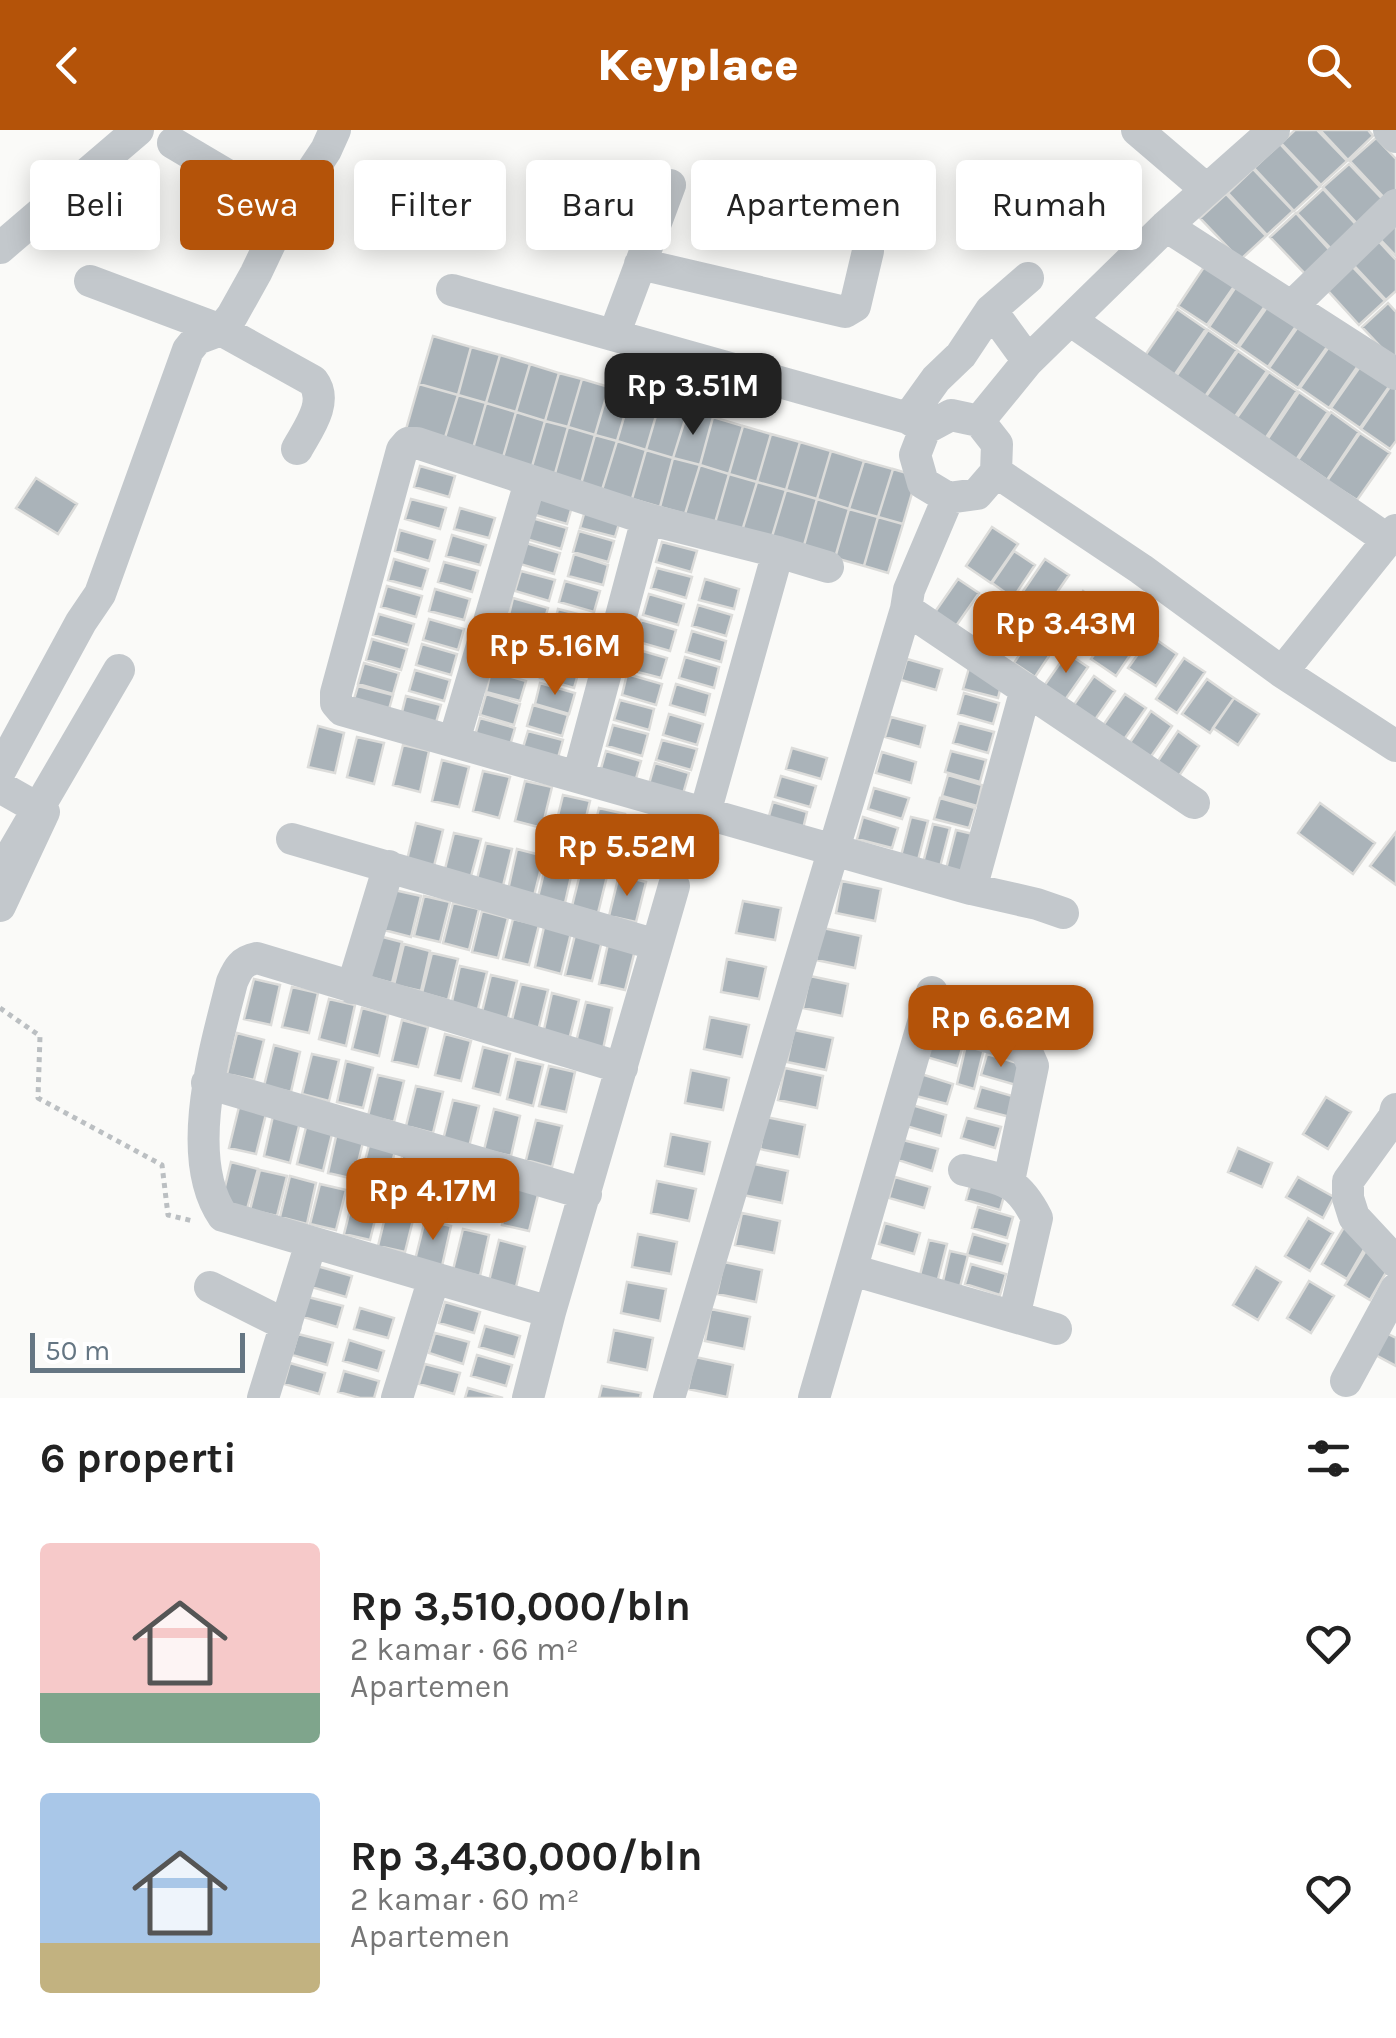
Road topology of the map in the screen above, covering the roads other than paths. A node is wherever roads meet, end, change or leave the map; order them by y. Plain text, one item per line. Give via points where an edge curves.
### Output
1 (138, 130) edge
2 (335, 130) edge
3 (1136, 130) edge
4 (1274, 130) edge
5 (1389, 130) edge
6 (1396, 138) edge
7 (173, 143) dead end
8 (202, 160) edge
9 (319, 160) edge
10 (1206, 189) junction
11 (1396, 205) edge
12 (1166, 226) junction
13 (0, 248) edge
14 (266, 250) edge
15 (645, 250) edge
16 (868, 251) dead end
17 (640, 264) junction
18 (1028, 278) dead end
19 (90, 280) dead end
20 (452, 290) dead end
21 (1292, 306) junction
22 (991, 310) junction
23 (1070, 320) junction
24 (221, 330) junction
25 (614, 335) junction
26 (1028, 360) junction
27 (1396, 374) edge
28 (979, 421) junction
29 (917, 423) junction
30 (297, 449) dead end
31 (996, 472) junction
32 (530, 482) junction
33 (948, 498) junction
34 (646, 519) junction
35 (1392, 535) edge
36 (778, 552) junction
37 (828, 567) dead end
38 (906, 609) junction
39 (1282, 672) junction
40 (1026, 690) junction
41 (454, 741) junction
42 (1396, 746) edge
43 (0, 771) edge
44 (578, 776) junction
45 (0, 787) edge
46 (1194, 803) dead end
47 (44, 812) junction
48 (705, 813) junction
49 (292, 839) dead end
50 (834, 850) junction
51 (389, 866) junction
52 (0, 874) edge
53 (674, 886) dead end
54 (970, 889) junction
55 (0, 906) edge
56 (1063, 913) dead end
57 (657, 945) junction
58 (352, 988) junction
59 (622, 1068) junction
60 (207, 1083) junction
61 (1395, 1115) edge
62 (964, 1170) dead end
63 (1009, 1181) junction
64 (586, 1194) junction
65 (312, 1244) junction
66 (1396, 1262) edge
67 (852, 1270) junction
68 (434, 1278) junction
69 (210, 1287) dead end
70 (1396, 1289) edge
71 (550, 1312) junction
72 (1014, 1317) junction
73 (286, 1325) junction
74 (1056, 1329) dead end
75 (1346, 1381) dead end
76 (263, 1398) edge
77 (397, 1398) edge
78 (528, 1398) edge
79 (669, 1398) edge
80 (816, 1398) edge

1 - 13 street
2 - 9 street
3 - 10 street
4 - 10 street
5 - 6 street
7 - 8 street
10 - 12 street
11 - 21 street
12 - 21 street
12 - 23 street
14 - 24 street
15 - 17 street
16 - 17 street via 855,306 844,312
17 - 25 street
18 - 22 street
19 - 24 street
20 - 25 street
21 - 27 street
22 - 26 street
22 - 29 street via 936,379
23 - 26 street
23 - 35 street
24 - 30 street via 320,390
24 - 43 street via 188,350 100,594
25 - 29 street
26 - 28 street
28 - 29 street via 951,415
28 - 31 street via 997,444
29 - 33 street via 914,455 923,482
31 - 33 street via 977,494
31 - 39 street
32 - 34 street
32 - 41 street
32 - 41 street via 417,443 402,450 336,703
33 - 38 street
34 - 36 street
34 - 44 street
35 - 39 street
36 - 37 street
36 - 48 street
38 - 40 street
38 - 50 street
39 - 42 street
40 - 46 street
40 - 54 street
41 - 44 street
44 - 48 street
45 - 47 street
47 - 52 street via 119,670
47 - 55 street
48 - 50 street
49 - 51 street
50 - 54 street
50 - 79 street
51 - 57 street
51 - 58 street
53 - 57 street
54 - 56 street
57 - 59 street
58 - 59 street
58 - 60 street via 256,958 244,961 232,982
59 - 64 street
60 - 64 street
60 - 65 street via 203,1150 214,1203 223,1216
61 - 66 street via 1348,1181 1348,1198 1354,1217
62 - 63 street
63 - 67 street via 1033,1066 1026,1050 928,1006
63 - 72 street via 1038,1218
64 - 71 street
65 - 68 street
65 - 73 street
67 - 72 street
67 - 80 street
68 - 71 street
68 - 77 street
69 - 73 street
70 - 75 street
71 - 78 street
72 - 74 street
73 - 76 street

